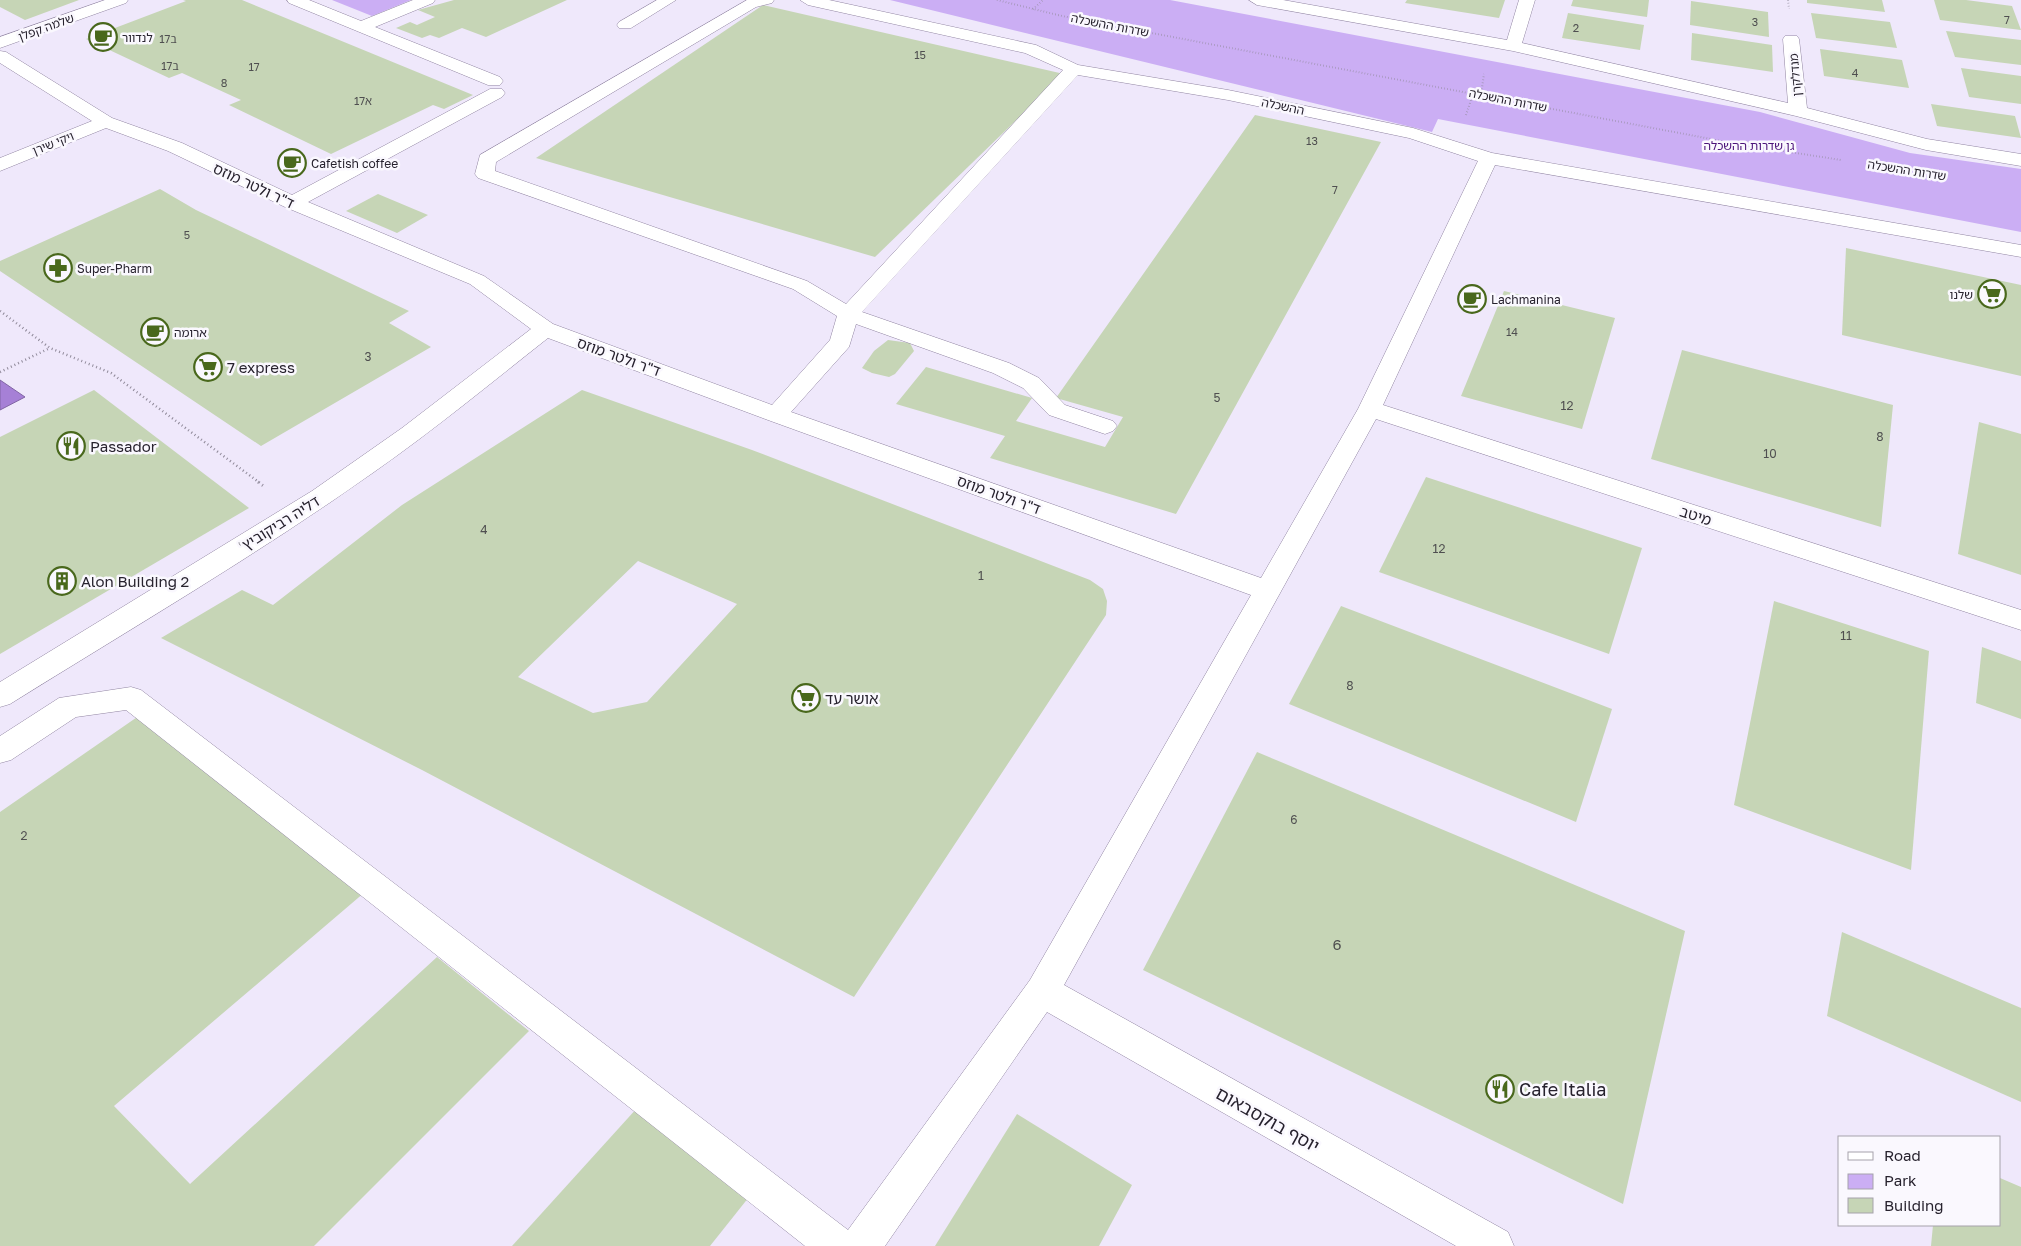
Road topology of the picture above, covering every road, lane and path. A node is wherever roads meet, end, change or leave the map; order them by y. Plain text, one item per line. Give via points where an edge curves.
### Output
1 (120, 0) edge
2 (296, 0) edge
3 (427, 0) edge
4 (668, 0) edge
5 (766, 0) edge
6 (808, 0) edge
7 (997, 0) edge
8 (1043, 0) edge
9 (1257, 0) edge
10 (1526, 0) edge
11 (1033, 9) junction
12 (625, 25) dead end
13 (361, 27) junction
14 (1791, 39) dead end
15 (0, 43) edge
16 (1513, 46) junction
17 (0, 56) edge
18 (1074, 69) junction
19 (1798, 111) junction
20 (106, 122) junction
21 (1489, 158) junction
22 (1845, 160) dead end
23 (2021, 160) edge
24 (0, 165) edge
25 (292, 203) junction
26 (2021, 251) edge
27 (0, 311) edge
28 (848, 314) junction
29 (545, 329) junction
30 (50, 348) junction
31 (0, 372) edge
32 (1370, 409) junction
33 (776, 415) junction
34 (1105, 426) dead end
35 (298, 512) junction
36 (1268, 591) junction
37 (2021, 620) edge
38 (0, 696) edge
39 (0, 751) edge
40 (1042, 991) junction
41 (837, 1246) edge
42 (861, 1246) edge
43 (1494, 1246) edge

1 - 15 street, שלמה קפלן
2 - 13 street
3 - 13 street
4 - 12 street
5 - 28 street via 750,4 487,159 485,174 800,285
6 - 18 street, ההשכלה via 1030,49
7 - 11 path, שדרות ההשכלה
8 - 11 path
9 - 16 street, שדרות ההשכלה
10 - 16 street
11 - 22 path, שדרות ההשכלה via 1732,143
13 - 25 street via 495,87
14 - 19 street, מנדלקרן
16 - 19 street, שדרות ההשכלה
17 - 20 street, ד"ר ולטר מוזס
18 - 21 street, ההשכלה via 1228,95 1413,133
18 - 28 street
19 - 23 street, שדרות ההשכלה via 1926,144
20 - 24 street, ויקי שירן
20 - 25 street, ד"ר ולטר מוזס via 175,147
21 - 26 street
21 - 32 street
25 - 29 street, ד"ר ולטר מוזס via 477,280
27 - 30 path
28 - 33 street via 841,342
28 - 34 street via 1001,368 1031,383 1057,410
29 - 33 street, ד"ר ולטר מוזס
29 - 35 street, 'דליה רביקוביץ via 425,423
30 - 31 path
30 - 35 path via 111,373
32 - 36 street
32 - 37 street, מיטב
33 - 36 street, ד"ר ולטר מוזס
35 - 38 street, 'דליה רביקוביץ
36 - 40 street
39 - 41 street via 69,706 131,698
40 - 42 street
40 - 43 street, יוסף בוקסבאום

